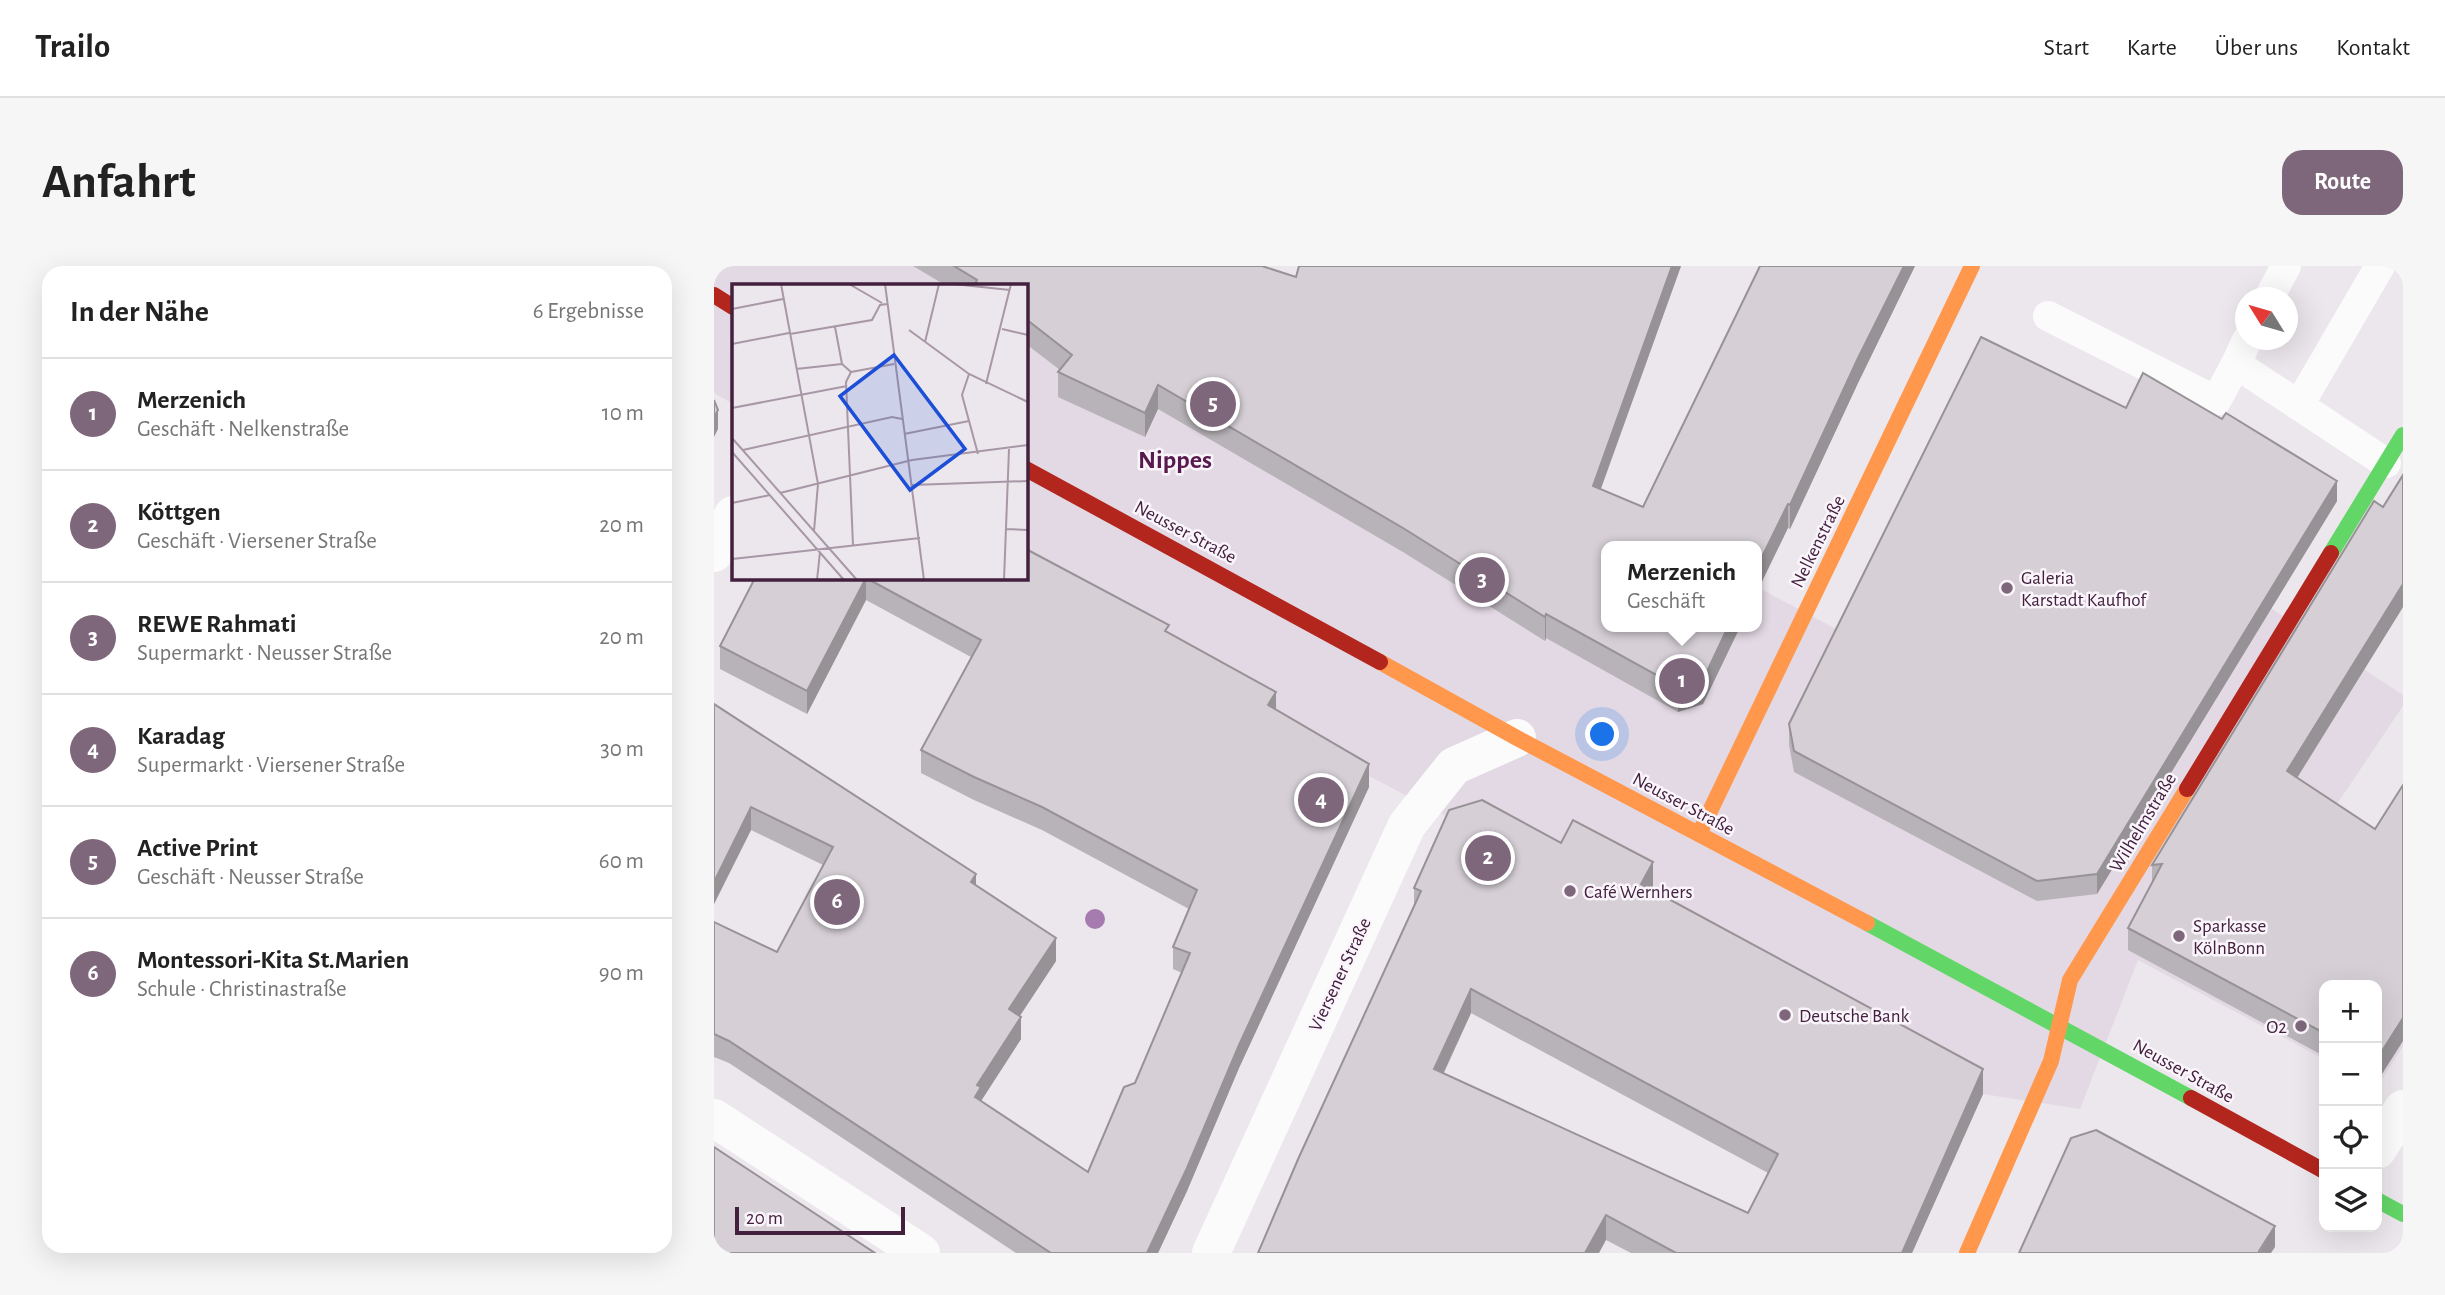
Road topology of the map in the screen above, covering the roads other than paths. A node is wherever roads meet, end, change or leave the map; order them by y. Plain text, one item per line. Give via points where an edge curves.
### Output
1 (1972, 266) edge
2 (2286, 266) edge
3 (2380, 266) edge
4 (2275, 287) edge
5 (714, 295) edge
6 (732, 306) edge
7 (2048, 316) dead end
8 (2242, 352) edge
9 (2299, 405) junction
10 (2403, 435) edge
11 (2386, 463) junction
12 (1027, 470) edge
13 (732, 517) edge
14 (714, 553) edge
15 (1517, 738) junction
16 (1699, 834) junction
17 (2059, 1025) junction
18 (2403, 1109) edge
19 (714, 1118) edge
20 (2382, 1142) edge
21 (2320, 1169) edge
22 (2382, 1203) edge
23 (2403, 1214) edge
24 (921, 1253) edge
25 (1212, 1253) edge
26 (1967, 1253) edge

1 - 16 street, Nelkenstraße
2 - 4 lane
3 - 9 lane
5 - 6 street
7 - 8 lane via 2216,401
8 - 9 lane
9 - 11 lane
10 - 11 street, Wilhelmstraße
11 - 17 street, Wilhelmstraße via 2070,980
12 - 15 street, Neusser Straße
13 - 14 street
15 - 16 street, Neusser Straße
15 - 25 street, Viersener Straße via 1454,766 1407,825
16 - 17 street, Neusser Straße
17 - 21 street, Neusser Straße
17 - 26 street, Wilhelmstraße via 2050,1061
18 - 20 street
19 - 24 street
22 - 23 street

